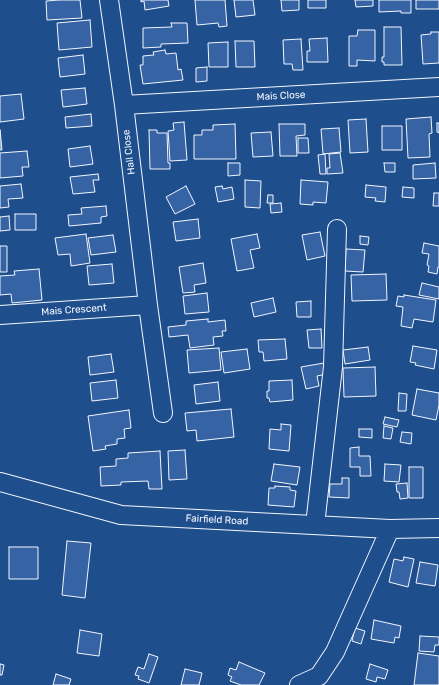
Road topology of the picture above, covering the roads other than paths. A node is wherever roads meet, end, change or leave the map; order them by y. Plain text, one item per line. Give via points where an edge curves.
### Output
1 (109, 0) edge
2 (439, 87) edge
3 (124, 105) junction
4 (337, 229) dead end
5 (148, 305) junction
6 (0, 315) edge
7 (163, 413) dead end
8 (0, 482) edge
9 (315, 525) junction
10 (439, 528) edge
11 (390, 529) junction
12 (299, 685) edge

1 - 3 street, Hall Close
2 - 3 street, Mais Close
3 - 5 street, Hall Close
4 - 9 street via 333,367
5 - 6 street, Mais Crescent
5 - 7 street, Hall Close
8 - 9 street, Fairfield Road via 121,514
9 - 11 street, Fairfield Road
10 - 11 street, Fairfield Road
11 - 12 street via 335,652 319,676

